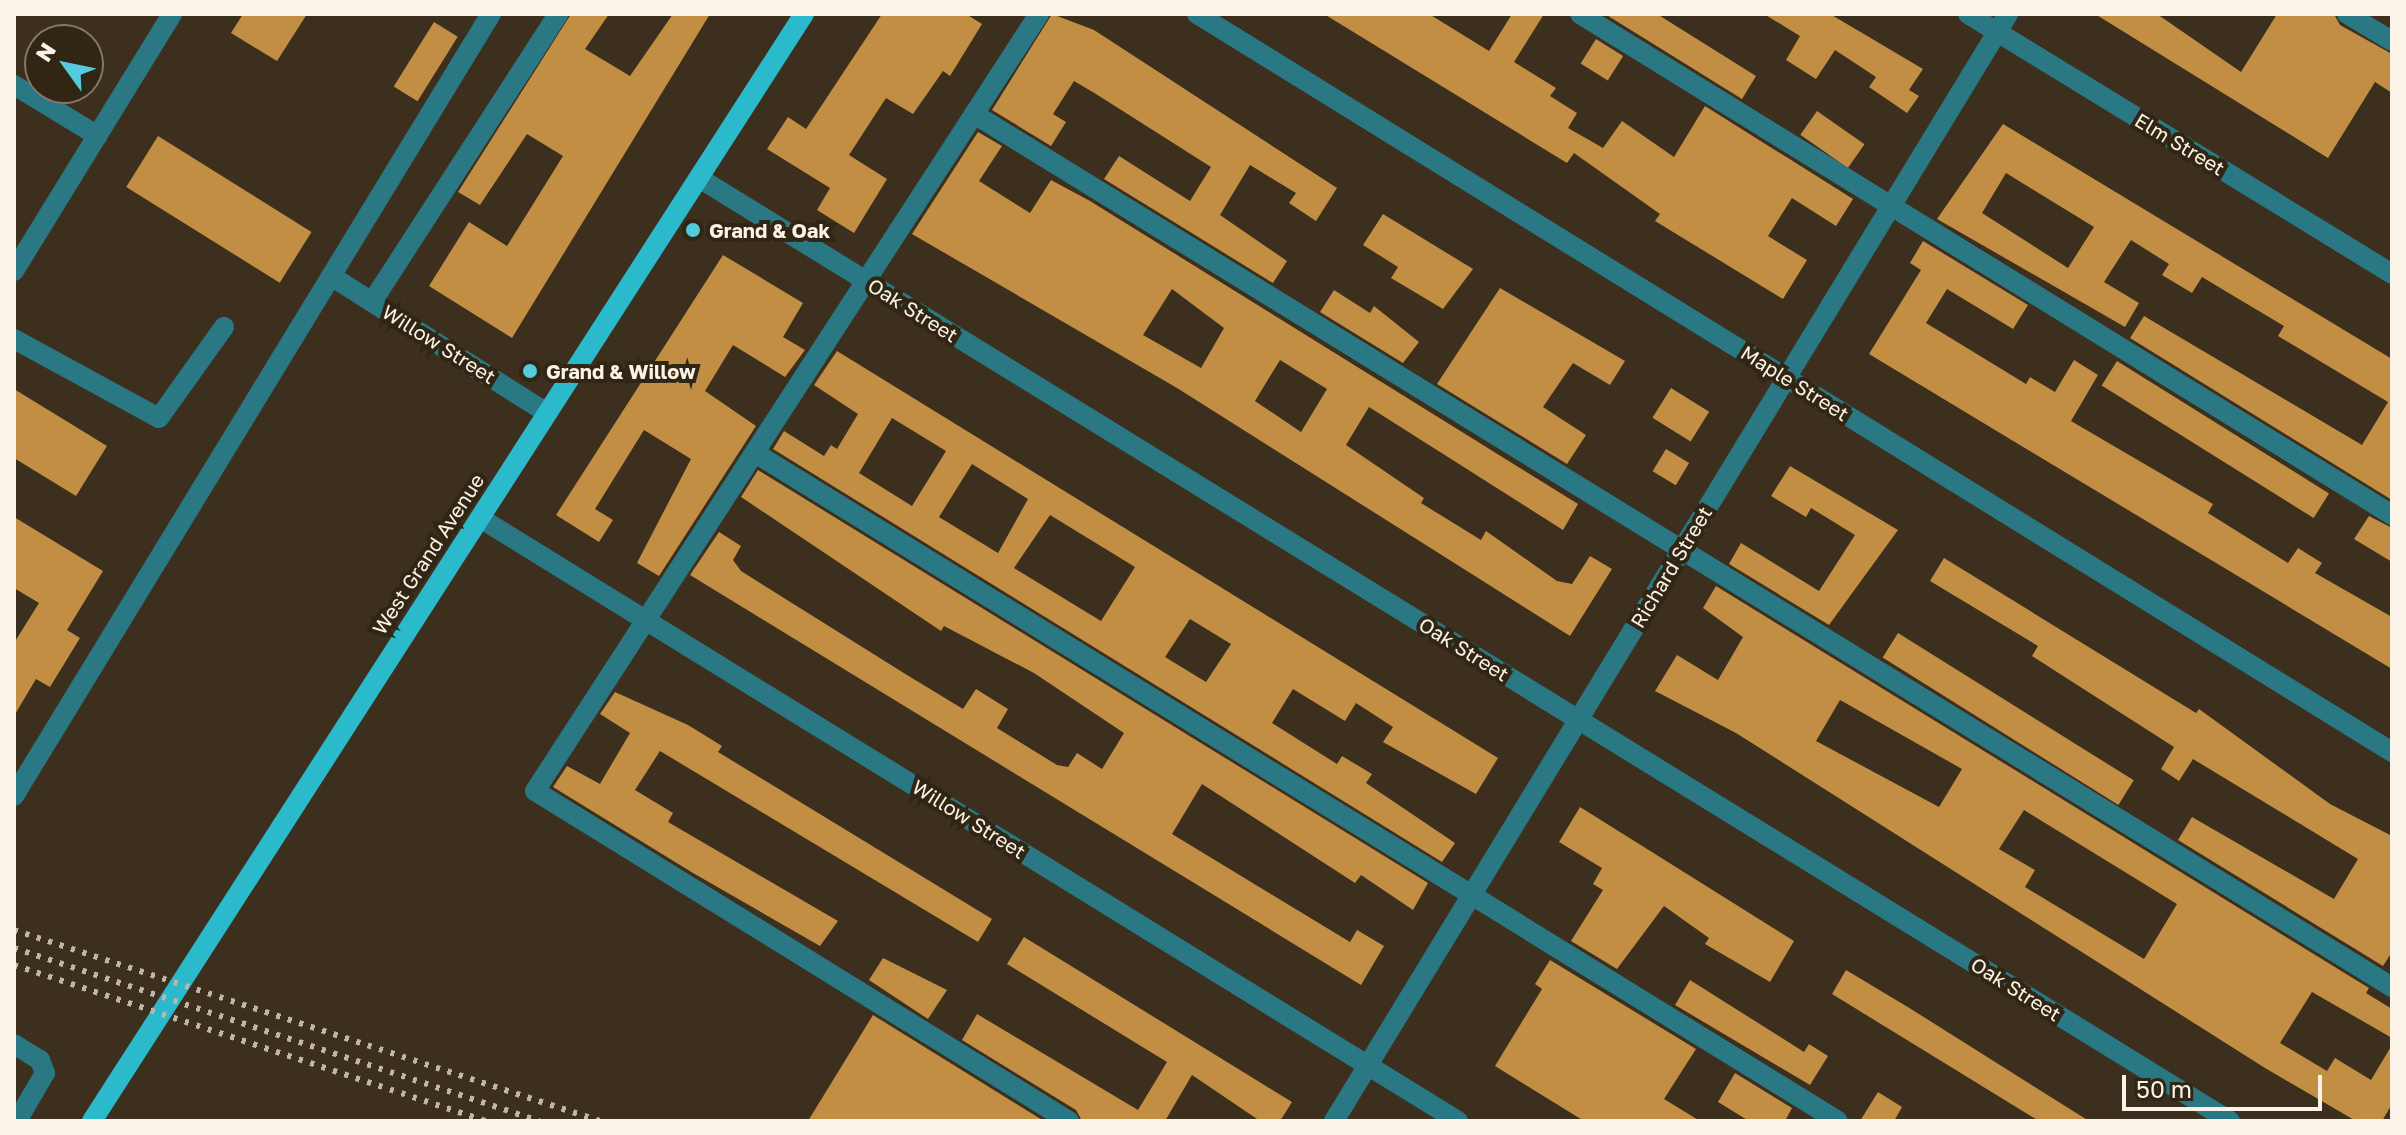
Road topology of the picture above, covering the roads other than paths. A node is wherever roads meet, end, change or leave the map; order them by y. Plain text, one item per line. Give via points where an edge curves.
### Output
1 (172, 14) edge
2 (491, 14) edge
3 (558, 14) edge
4 (804, 14) edge
5 (1039, 14) edge
6 (1197, 14) edge
7 (1580, 14) edge
8 (1968, 14) edge
9 (2008, 14) edge
10 (2347, 14) edge
11 (1997, 32) junction
12 (2392, 41) edge
13 (14, 85) edge
14 (974, 114) junction
15 (98, 136) junction
16 (699, 178) junction
17 (1891, 206) junction
18 (14, 271) edge
19 (2392, 274) edge
20 (331, 276) junction
21 (866, 281) junction
22 (372, 302) junction
23 (224, 327) dead end
24 (14, 339) edge
25 (1787, 378) junction
26 (547, 413) junction
27 (755, 453) junction
28 (2392, 515) edge
29 (480, 518) junction
30 (1682, 550) junction
31 (646, 620) junction
32 (1578, 720) junction
33 (2392, 752) edge
34 (14, 796) edge
35 (1472, 895) junction
36 (2392, 987) edge
37 (14, 1044) edge
38 (1367, 1066) junction
39 (17, 1121) edge
40 (92, 1121) edge
41 (1069, 1121) edge
42 (1334, 1121) edge
43 (1458, 1121) edge
44 (1838, 1121) edge
45 (2230, 1121) edge

1 - 15 street
2 - 20 street
3 - 22 street
4 - 16 main road, West Grand Avenue
5 - 14 street
6 - 25 street, Maple Street
7 - 17 street
8 - 11 street, Elm Street
9 - 11 street, Richard Street
10 - 12 street
11 - 17 street, Richard Street
11 - 19 street, Elm Street
13 - 15 street
14 - 21 street
14 - 30 street
15 - 18 street
16 - 21 street, Oak Street
16 - 26 main road, West Grand Avenue
17 - 25 street, Richard Street
17 - 28 street
20 - 22 street, Willow Street
20 - 34 street
21 - 27 street
21 - 32 street, Oak Street
22 - 26 street, Willow Street
23 - 24 street via 159,418
25 - 30 street, Richard Street
25 - 33 street, Maple Street
26 - 29 main road, West Grand Avenue
27 - 31 street
27 - 35 street
29 - 31 street, Willow Street
29 - 40 main road, West Grand Avenue
30 - 32 street, Richard Street
30 - 36 street
31 - 38 street, Willow Street
31 - 41 street via 535,791
32 - 35 street, Richard Street
32 - 45 street, Oak Street
35 - 38 street, Richard Street
35 - 44 street
37 - 39 street via 40,1060 45,1073
38 - 42 street, Richard Street
38 - 43 street, Willow Street

